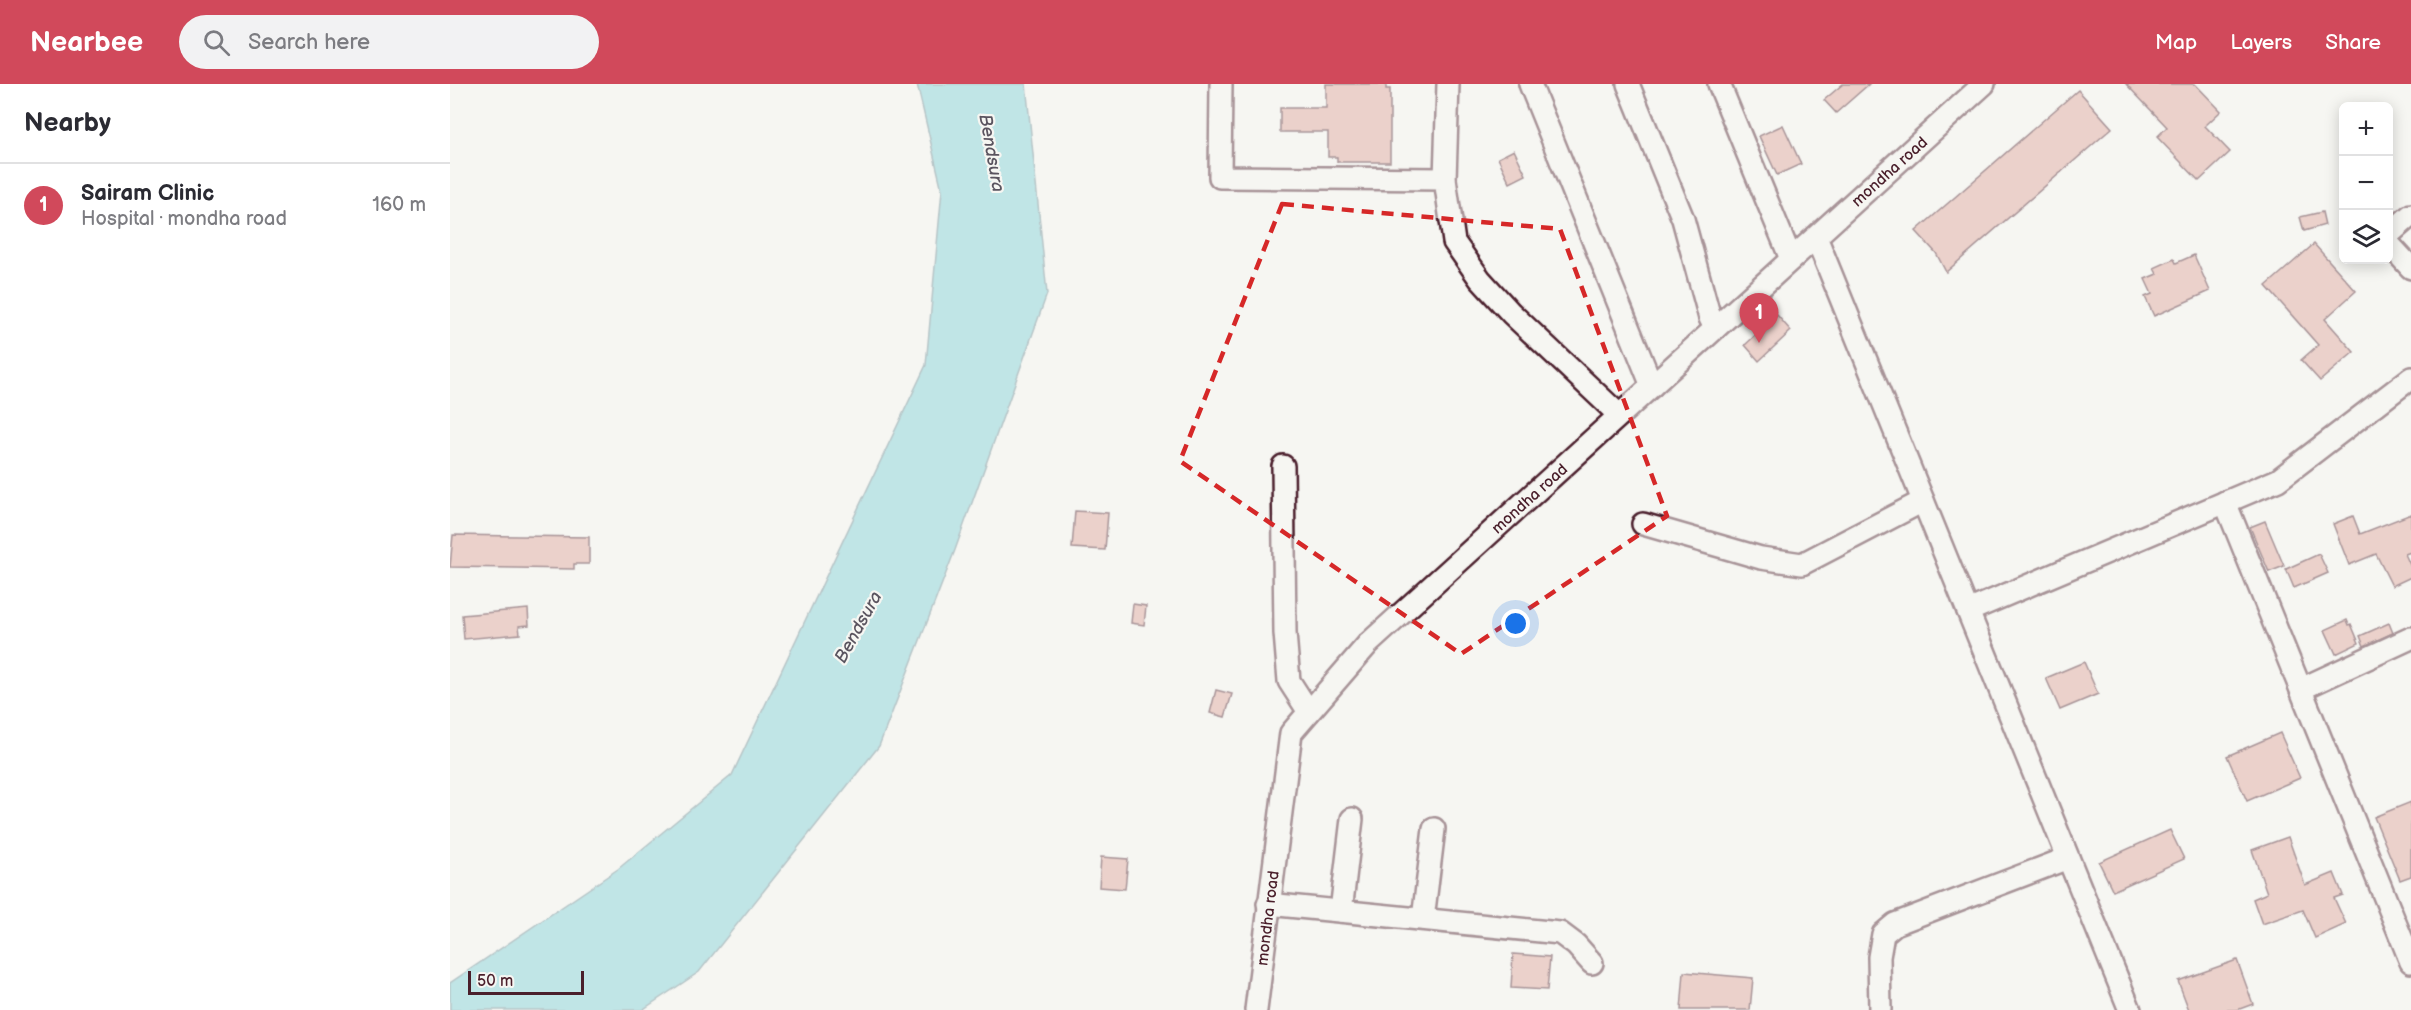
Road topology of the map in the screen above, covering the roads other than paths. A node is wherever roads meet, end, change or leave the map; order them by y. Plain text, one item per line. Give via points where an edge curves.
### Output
1 (1221, 84) edge
2 (1448, 84) edge
3 (1530, 84) edge
4 (1628, 84) edge
5 (1719, 84) edge
6 (1984, 84) edge
7 (1444, 179) junction
8 (2411, 215) edge
9 (2393, 231) edge
10 (1816, 237) junction
11 (2393, 248) edge
12 (1791, 259) junction
13 (2411, 268) edge
14 (1715, 328) junction
15 (2411, 378) edge
16 (1652, 386) junction
17 (1619, 415) junction
18 (1284, 466) dead end
19 (1923, 501) junction
20 (2225, 502) junction
21 (1643, 524) dead end
22 (1968, 611) junction
23 (2411, 638) edge
24 (2301, 689) junction
25 (1309, 712) junction
26 (1352, 819) dead end
27 (1434, 829) dead end
28 (2068, 858) junction
29 (1268, 904) junction
30 (1341, 911) junction
31 (1422, 920) junction
32 (2411, 962) edge
33 (1592, 963) dead end
34 (1256, 1010) edge
35 (1880, 1010) edge
36 (2130, 1010) edge

1 - 7 street via 1220,177
2 - 7 street
3 - 16 street
4 - 14 street via 1683,219
5 - 12 street
6 - 10 street, mondha road
7 - 17 street via 1454,242 1480,279
8 - 9 street
10 - 12 street, mondha road
10 - 19 street
11 - 13 street
12 - 14 street, mondha road
14 - 16 street, mondha road
15 - 20 street via 2278,480
16 - 17 street, mondha road
17 - 25 street, mondha road via 1368,644
18 - 25 street via 1289,681
19 - 21 street via 1802,564 1761,558
19 - 22 street
20 - 22 street
20 - 24 street
22 - 28 street
23 - 24 street
24 - 32 street
25 - 29 street, mondha road via 1291,733
26 - 30 street
27 - 31 street
28 - 35 street via 1895,924 1883,934 1879,957
28 - 36 street
29 - 30 street
29 - 34 street, mondha road
30 - 31 street
31 - 33 street via 1560,933

